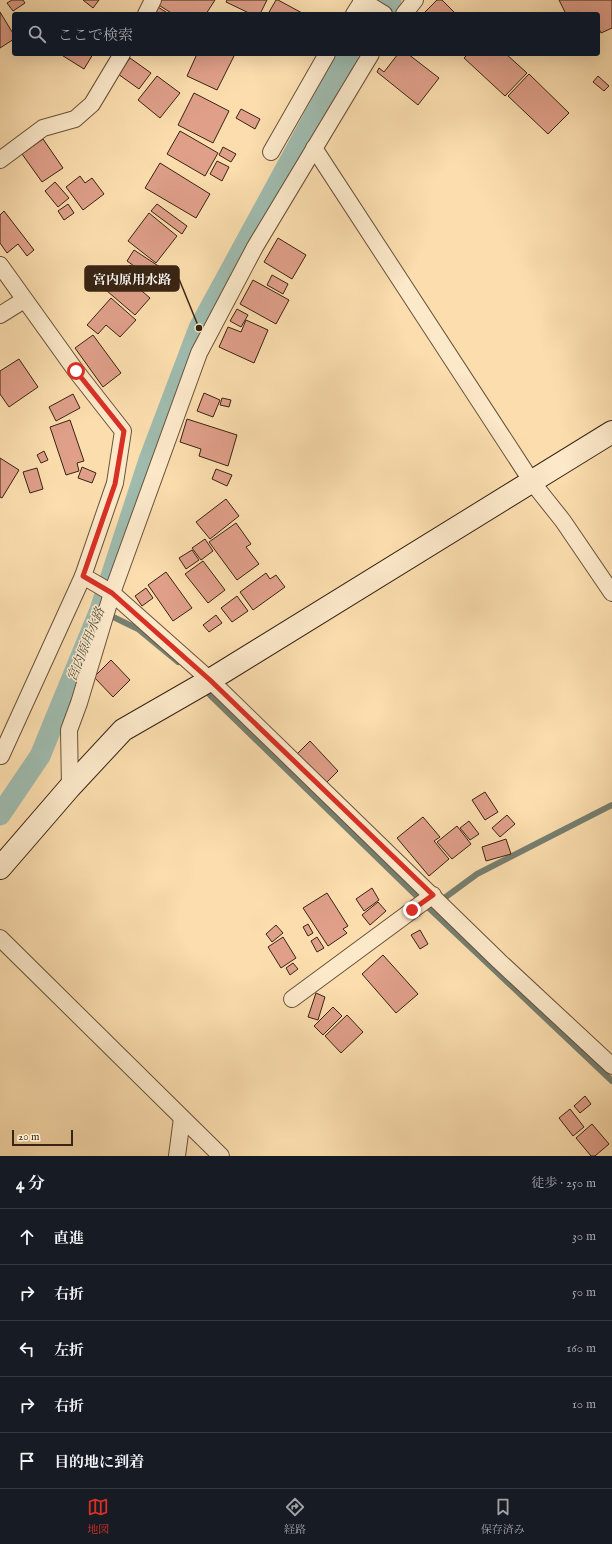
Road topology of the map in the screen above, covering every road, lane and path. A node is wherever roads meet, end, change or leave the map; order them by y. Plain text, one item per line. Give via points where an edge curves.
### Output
1 (153, 0) edge
2 (416, 0) edge
3 (361, 3) edge
4 (147, 12) edge
5 (380, 12) edge
6 (406, 12) edge
7 (121, 56) edge
8 (326, 56) edge
9 (370, 56) edge
10 (314, 148) junction
11 (272, 152) dead end
12 (0, 160) edge
13 (0, 265) edge
14 (24, 300) junction
15 (0, 315) edge
16 (612, 432) edge
17 (532, 482) junction
18 (84, 576) junction
19 (612, 593) edge
20 (111, 596) junction
21 (210, 680) junction
22 (0, 757) edge
23 (70, 787) junction
24 (0, 868) edge
25 (433, 896) junction
26 (0, 938) edge
27 (292, 999) dead end
28 (612, 1066) edge
29 (182, 1118) junction
30 (178, 1156) edge
31 (221, 1156) edge

1 - 4 street
2 - 6 street
3 - 5 street
7 - 12 street via 92,104 75,120 43,128
8 - 11 street
9 - 10 street
10 - 17 street
10 - 20 street via 255,247 199,353
13 - 14 street
14 - 15 street
14 - 18 street via 124,431 115,484
16 - 17 street
17 - 19 street via 563,521
17 - 21 street
18 - 20 street
18 - 22 street
20 - 21 street
20 - 23 street via 69,730
21 - 23 street via 123,730
21 - 25 street
23 - 24 street
25 - 27 street
25 - 28 street
26 - 29 street
29 - 30 street
29 - 31 street

